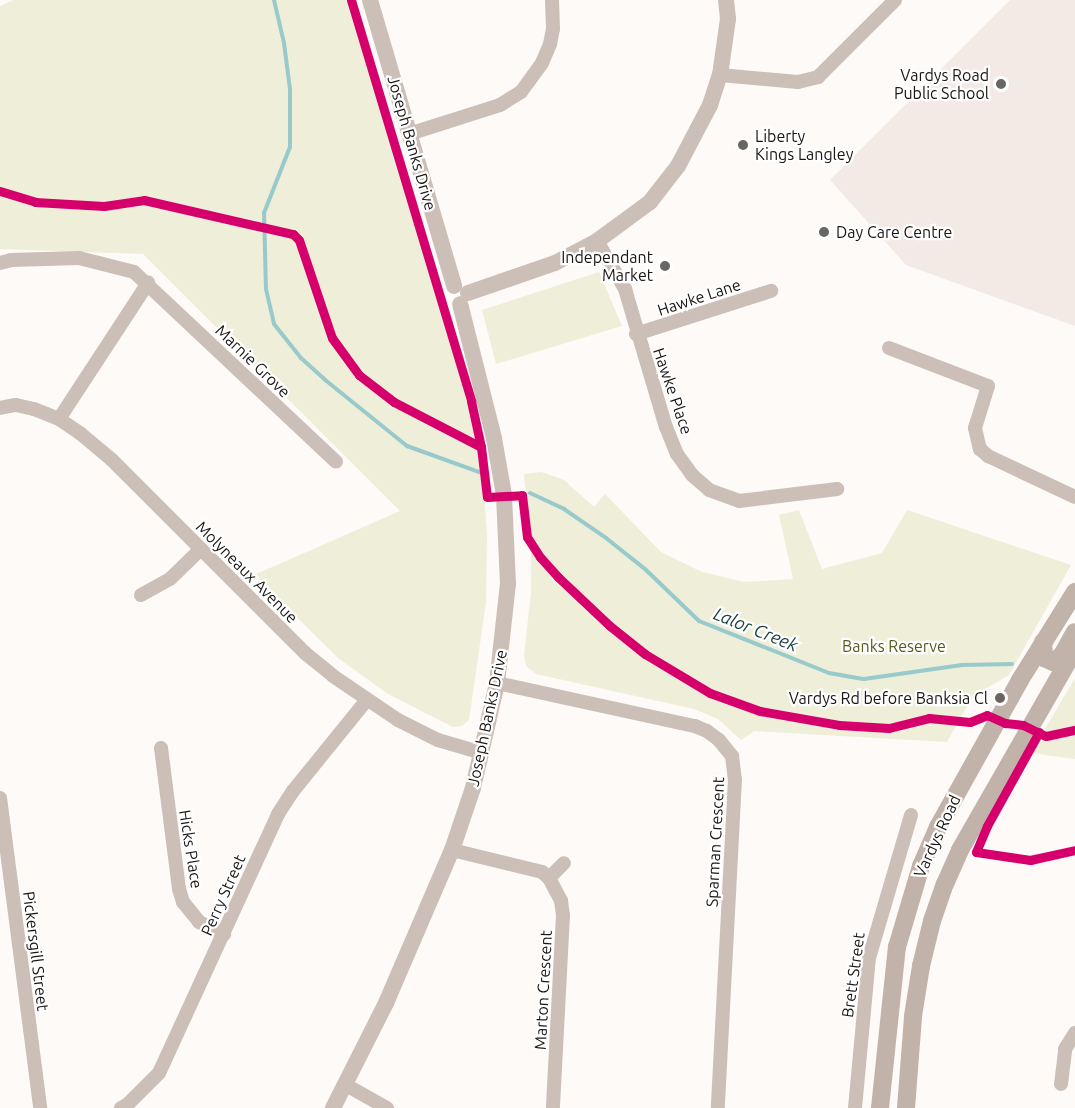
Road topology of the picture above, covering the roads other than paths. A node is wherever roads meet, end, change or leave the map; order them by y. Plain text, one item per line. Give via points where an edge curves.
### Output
1 (370, 0) edge
2 (552, 0) edge
3 (726, 0) edge
4 (895, 0) edge
5 (720, 75) junction
6 (409, 134) junction
7 (597, 241) junction
8 (0, 263) edge
9 (148, 283) junction
10 (771, 291) dead end
11 (460, 294) junction
12 (636, 334) junction
13 (890, 348) dead end
14 (0, 408) edge
15 (59, 419) junction
16 (336, 462) dead end
17 (837, 489) dead end
18 (1075, 497) edge
19 (201, 549) junction
20 (1075, 592) edge
21 (141, 595) dead end
22 (1075, 633) edge
23 (1043, 642) junction
24 (1075, 649) edge
25 (497, 683) junction
26 (366, 701) junction
27 (161, 748) dead end
28 (482, 753) junction
29 (0, 798) edge
30 (911, 815) dead end
31 (452, 850) junction
32 (564, 863) dead end
33 (549, 878) junction
34 (224, 934) junction
35 (1075, 1033) edge
36 (1060, 1084) dead end
37 (346, 1085) junction
38 (40, 1108) edge
39 (121, 1108) edge
40 (333, 1108) edge
41 (387, 1108) edge
42 (553, 1108) edge
43 (718, 1108) edge
44 (855, 1108) edge
45 (880, 1108) edge
46 (906, 1108) edge

1 - 6 street, Joseph Banks Drive
2 - 6 street via 550,44 521,92 486,111
3 - 5 street via 728,20
4 - 5 street via 818,77 798,82
5 - 7 street via 697,133 678,166 650,202
6 - 11 street, Joseph Banks Drive
7 - 11 street via 555,263
7 - 12 street, Hawke Place via 625,289
8 - 9 street, Marnie Grove via 79,258 134,272
9 - 15 street
9 - 16 street, Marnie Grove
10 - 12 street, Hawke Lane
11 - 25 street, Joseph Banks Drive via 495,438 504,495 508,584
12 - 17 street, Hawke Place via 677,454 709,490 739,501
13 - 18 street via 988,386 975,428 980,449
14 - 15 street, Molyneaux Avenue via 33,408
15 - 19 street, Molyneaux Avenue via 112,460
19 - 21 street via 170,579
19 - 26 street, Molyneaux Avenue via 305,653
20 - 23 main road, Vardys Road
22 - 23 main road via 1053,662 1044,658
23 - 45 main road, Vardys Road via 938,827 912,889 894,968
24 - 46 main road, Vardys Road via 960,850 945,884 921,966
25 - 28 street, Joseph Banks Drive
25 - 43 street, Sparman Crescent via 695,726 707,731 732,756 735,779
26 - 28 street, Molyneaux Avenue via 438,740
26 - 34 street, Perry Street via 292,791
27 - 34 street, Hicks Place via 183,902 199,922
28 - 31 street, Joseph Banks Drive
29 - 38 street, Pickersgill Street
30 - 44 street, Brett Street via 869,958
31 - 33 street via 531,868
31 - 37 street, Joseph Banks Drive
32 - 33 street
33 - 42 street, Marton Crescent via 563,915
34 - 39 street, Perry Street via 159,1073
35 - 36 street via 1065,1049
37 - 40 street, Joseph Banks Drive
37 - 41 street

